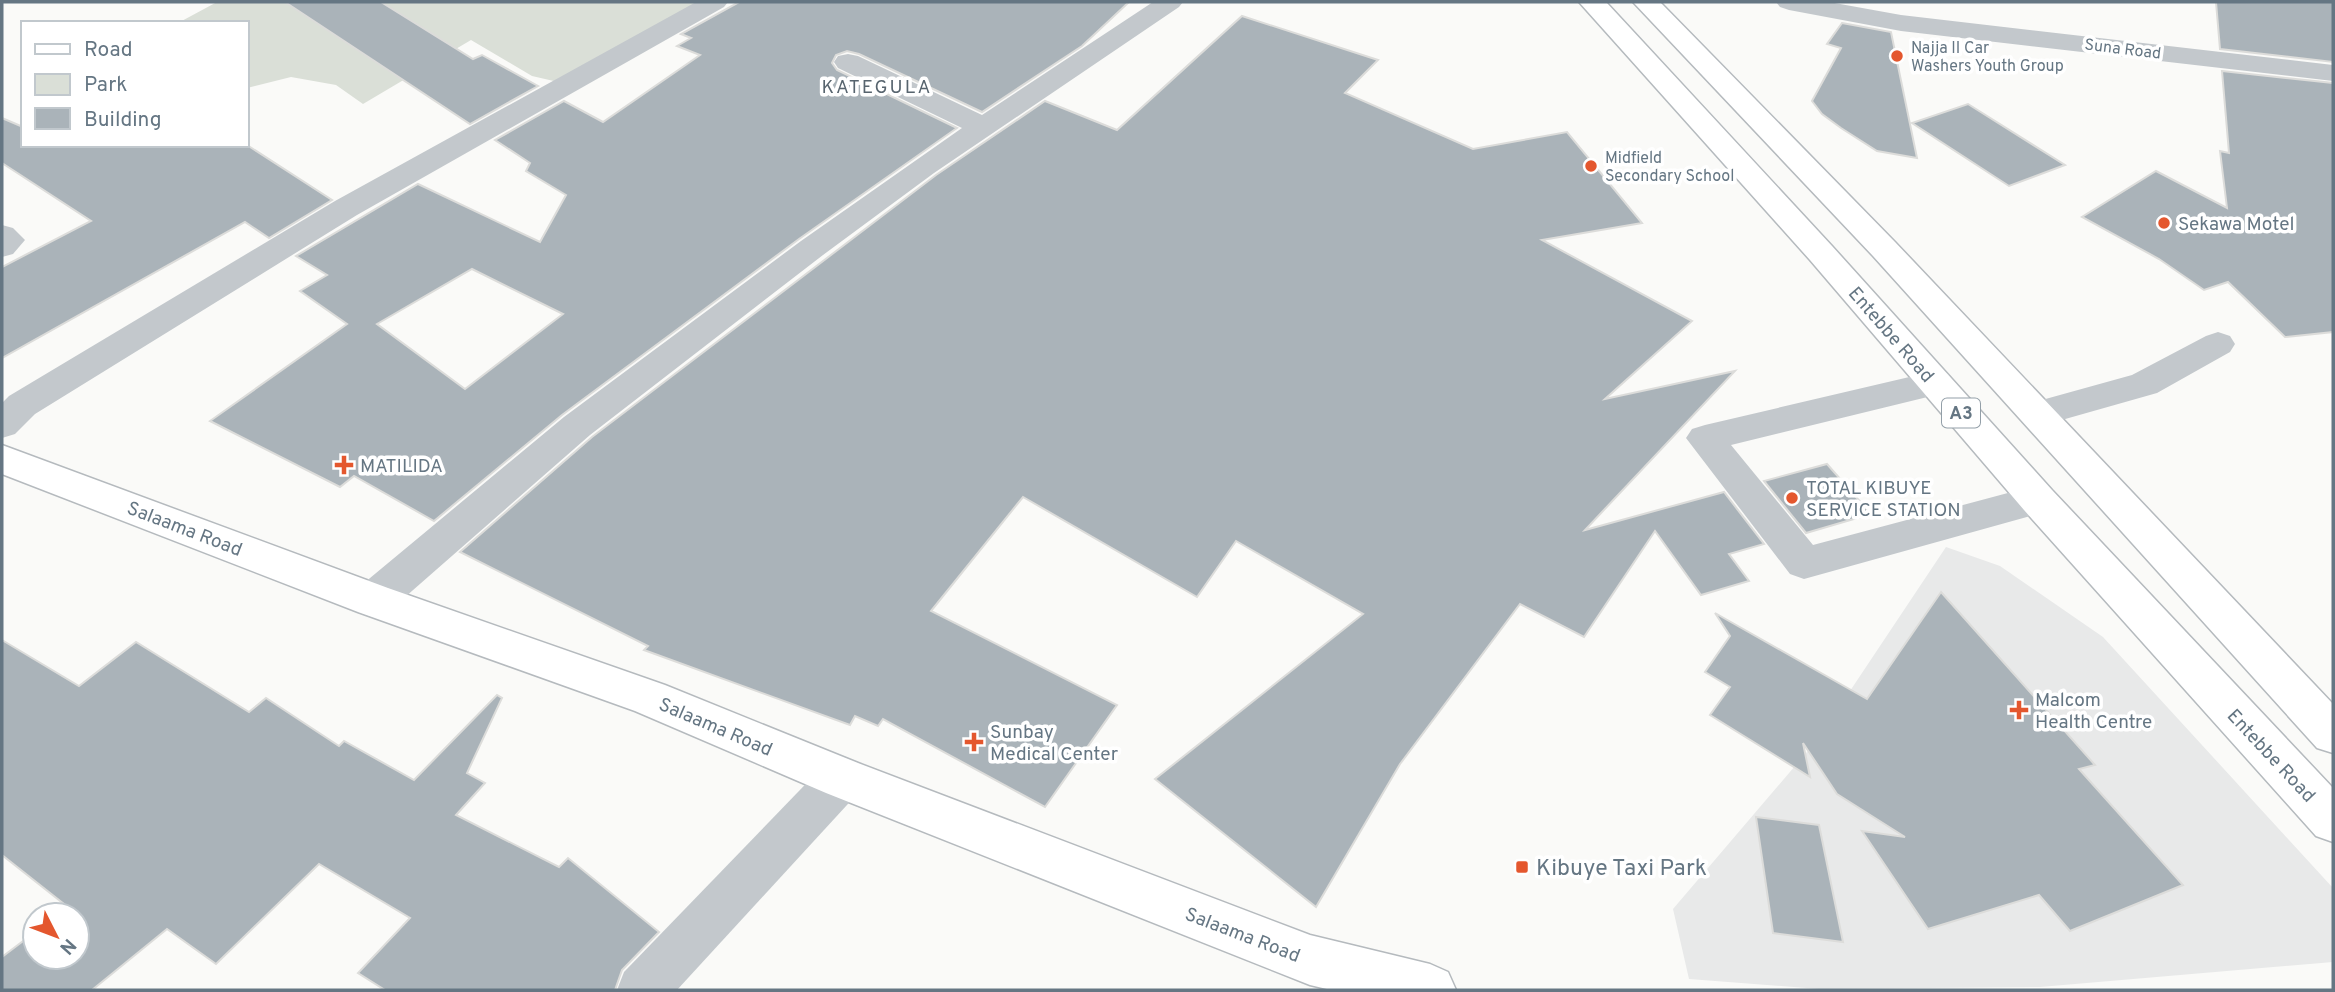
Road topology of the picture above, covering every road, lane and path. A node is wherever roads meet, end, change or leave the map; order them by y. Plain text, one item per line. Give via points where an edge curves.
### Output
1 (715, 2) edge
2 (1170, 2) edge
3 (1592, 2) edge
4 (1646, 2) edge
5 (1789, 2) edge
6 (848, 62) dead end
7 (2333, 73) edge
8 (984, 127) junction
9 (2, 235) edge
10 (2, 247) edge
11 (2218, 344) dead end
12 (1935, 383) junction
13 (2036, 414) junction
14 (2, 425) edge
15 (2, 459) edge
16 (2038, 500) junction
17 (373, 600) junction
18 (2333, 734) edge
19 (842, 778) junction
20 (2333, 821) edge
21 (642, 990) edge
22 (1430, 990) edge

1 - 14 street via 346,208 22,405
2 - 8 street
3 - 12 main road, Entebbe Road / A3
4 - 13 main road
5 - 7 street, Suna Road via 1901,23
6 - 8 street
8 - 17 street via 812,248 577,426
9 - 10 street via 9,240
11 - 13 street via 2144,384
12 - 16 main road, Entebbe Road / A3
12 - 16 street via 1705,438 1804,564
13 - 18 main road
15 - 17 main road, Salaama Road
16 - 20 main road, Entebbe Road / A3
17 - 19 main road, Salaama Road via 650,698
19 - 21 street
19 - 22 main road, Salaama Road via 1310,960

